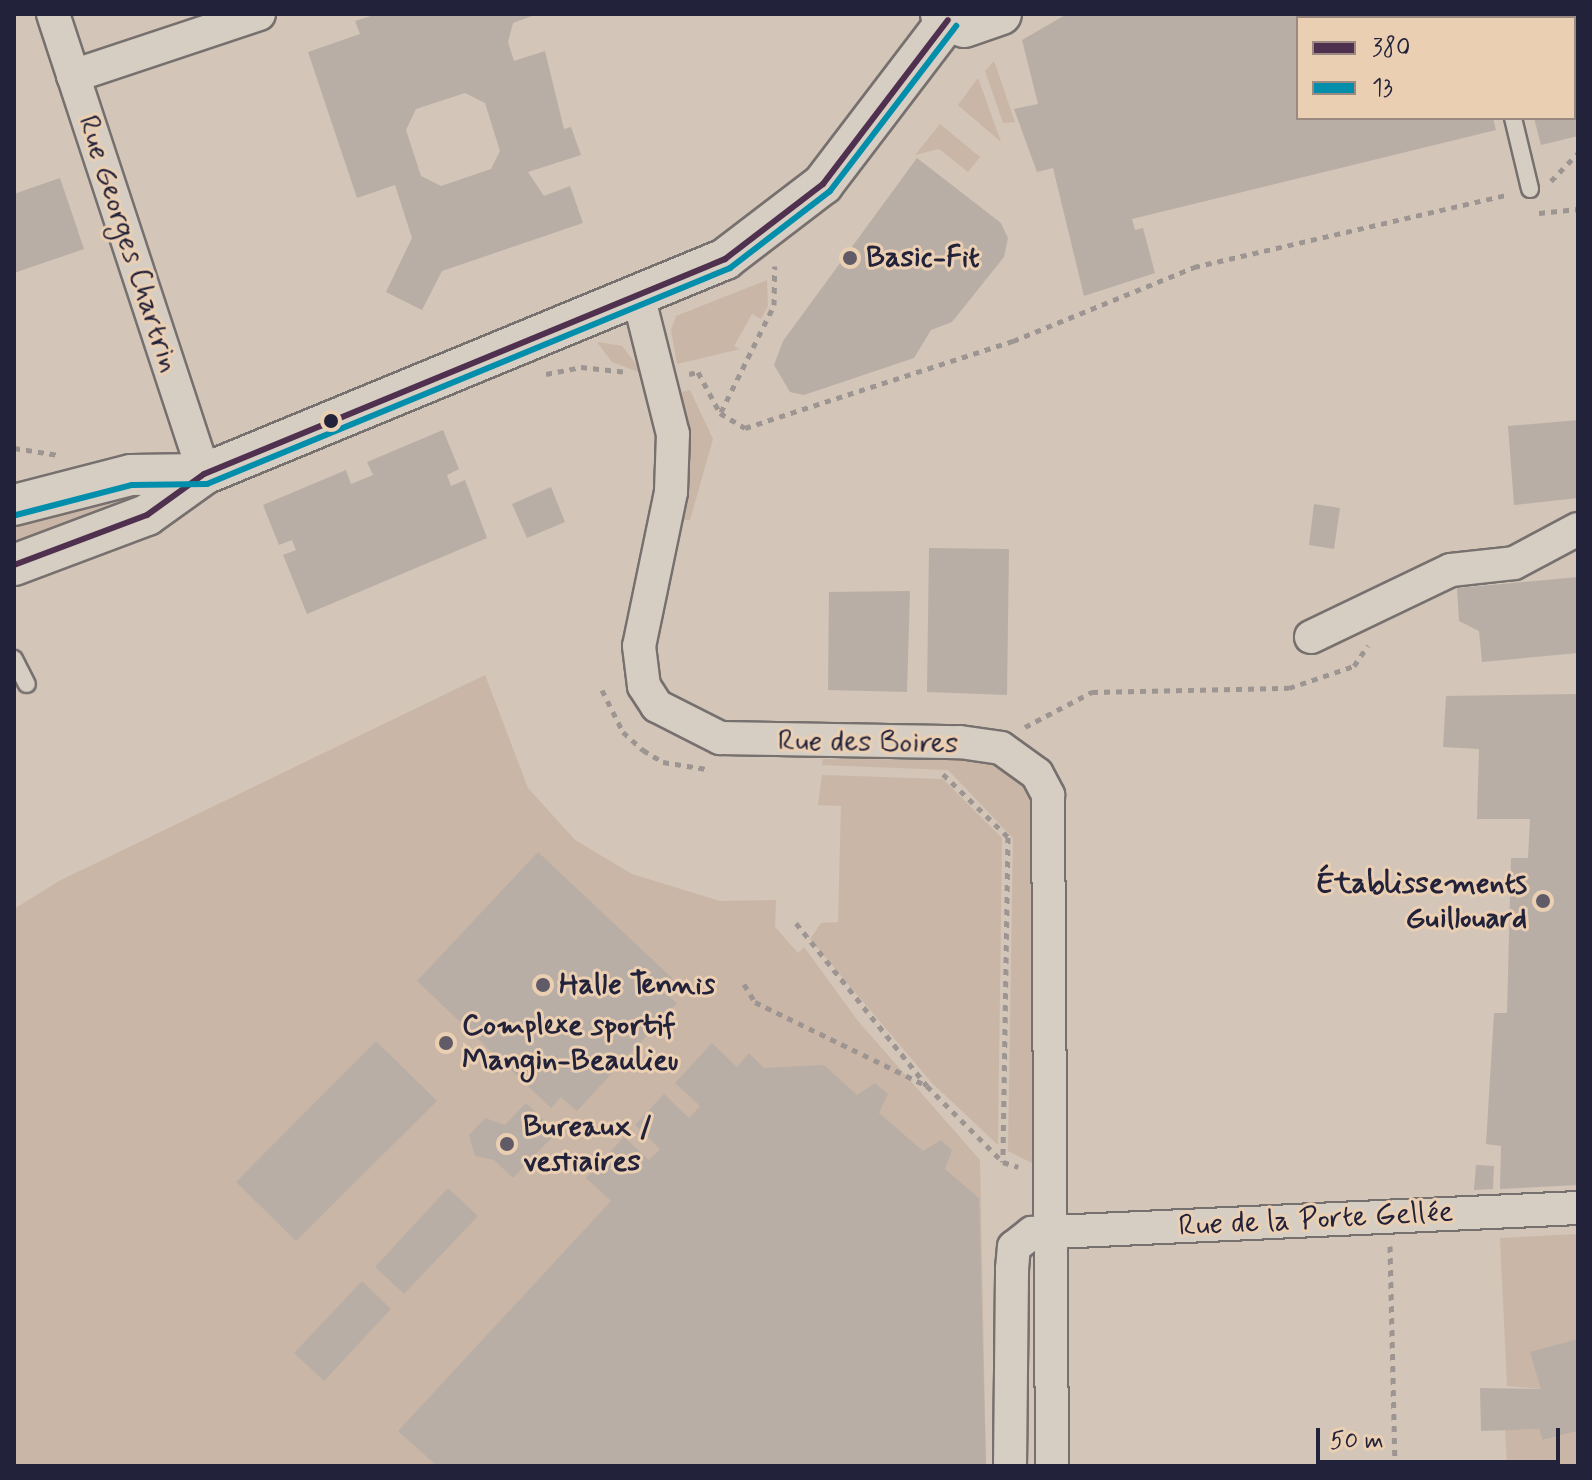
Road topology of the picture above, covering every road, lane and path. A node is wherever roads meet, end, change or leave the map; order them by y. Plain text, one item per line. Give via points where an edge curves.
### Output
1 (53, 14) edge
2 (1001, 14) edge
3 (248, 16) edge
4 (944, 17) edge
5 (73, 76) junction
6 (1513, 120) edge
7 (1578, 153) edge
8 (1530, 189) junction
9 (1578, 209) edge
10 (776, 223) junction
11 (639, 299) junction
12 (204, 474) junction
13 (14, 505) edge
14 (1578, 529) edge
15 (14, 565) edge
16 (1311, 637) dead end
17 (1372, 640) dead end
18 (14, 659) edge
19 (27, 684) dead end
20 (1001, 748) junction
21 (930, 774) dead end
22 (796, 923) dead end
23 (744, 984) dead end
24 (927, 1086) junction
25 (1003, 1162) junction
26 (1053, 1179) junction
27 (1578, 1208) edge
28 (1390, 1217) junction
29 (1053, 1232) junction
30 (1010, 1466) edge
31 (1052, 1466) edge
32 (1395, 1466) edge

1 - 5 street, Rue Georges Chartrin
2 - 4 street via 978,26
3 - 5 street
4 - 10 street via 823,184
5 - 12 street, Rue Georges Chartrin
6 - 8 lane
7 - 8 path via 1554,180
8 - 9 path via 1536,213
8 - 10 path via 1194,267 1013,341 745,428 720,413 774,305
10 - 11 street via 725,259
11 - 12 street
11 - 20 street, Rue des Boires via 673,434 671,492 639,646 644,686 657,706 720,738 960,742
12 - 13 street via 131,475
12 - 15 street via 147,515
14 - 16 street via 1514,563 1451,570
17 - 20 path via 1354,666 1289,688 1092,692 1009,736
18 - 19 lane
20 - 26 street, Rue des Boires via 1037,774 1051,820
21 - 25 path via 946,774 1008,837
22 - 24 path
23 - 24 path via 755,1002
24 - 25 path
25 - 26 path
26 - 29 street, Rue des Boires
27 - 28 street, Rue de la Porte Gellée
28 - 29 street, Rue de la Porte Gellée
28 - 32 path
29 - 30 street via 1032,1233 1014,1247
29 - 31 street, Rue des Boires

